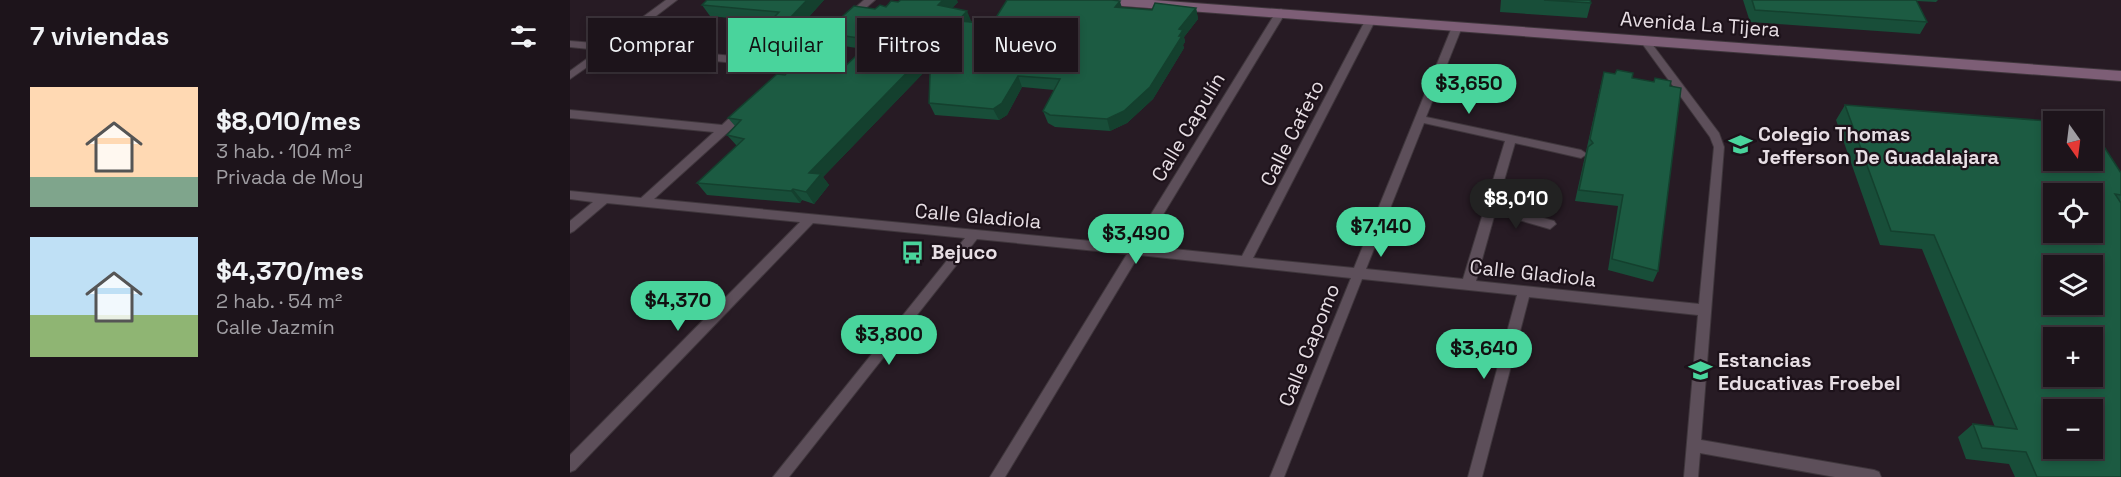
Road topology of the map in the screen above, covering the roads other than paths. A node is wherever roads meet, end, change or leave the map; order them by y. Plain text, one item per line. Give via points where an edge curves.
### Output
1 (672, 0) edge
2 (870, 0) edge
3 (1096, 0) edge
4 (1161, 2) edge
5 (1281, 12) junction
6 (648, 18) edge
7 (1370, 21) junction
8 (845, 22) edge
9 (1457, 27) junction
10 (1646, 42) junction
11 (570, 44) edge
12 (588, 46) edge
13 (588, 63) edge
14 (788, 72) edge
15 (570, 76) edge
16 (2121, 76) edge
17 (769, 89) edge
18 (751, 105) edge
19 (570, 114) edge
20 (1421, 119) junction
21 (725, 129) junction
22 (1511, 138) junction
23 (1581, 154) dead end
24 (570, 195) edge
25 (604, 199) junction
26 (642, 203) junction
27 (1491, 208) junction
28 (809, 220) junction
29 (1550, 224) dead end
30 (570, 228) edge
31 (974, 234) junction
32 (1136, 250) junction
33 (1245, 262) junction
34 (1358, 274) junction
35 (1468, 285) junction
36 (1524, 291) junction
37 (1705, 310) junction
38 (1693, 445) junction
39 (570, 465) edge
40 (780, 477) edge
41 (997, 477) edge
42 (1277, 477) edge
43 (1474, 477) edge
44 (1691, 477) edge
45 (1874, 477) edge

1 - 6 street
2 - 8 street
3 - 4 main road, Avenida La Tijera
4 - 5 main road, Avenida La Tijera
5 - 7 main road, Avenida La Tijera
5 - 32 street, Calle Capulín
7 - 9 main road, Avenida La Tijera
7 - 33 street, Calle Cafeto
9 - 10 main road, Avenida La Tijera
9 - 20 street, Calle Capomo
10 - 16 main road, Avenida La Tijera
10 - 37 street via 1719,147
11 - 12 street
13 - 15 street
14 - 17 street
18 - 21 street
19 - 21 street
20 - 22 street
20 - 34 street, Calle Capomo
21 - 26 street
22 - 23 street
22 - 27 street
24 - 25 street, Calle Gladiola
25 - 26 street, Calle Gladiola
25 - 30 street
26 - 28 street, Calle Gladiola
27 - 29 street
27 - 35 street
28 - 31 street, Calle Gladiola
28 - 39 street
31 - 32 street, Calle Gladiola
31 - 40 street
32 - 33 street, Calle Gladiola
32 - 41 street, Calle Capulín
33 - 34 street, Calle Gladiola
34 - 35 street, Calle Gladiola
34 - 42 street, Calle Capomo
35 - 36 street, Calle Gladiola
36 - 37 street, Calle Gladiola
36 - 43 street
37 - 38 street
38 - 44 street
38 - 45 street

